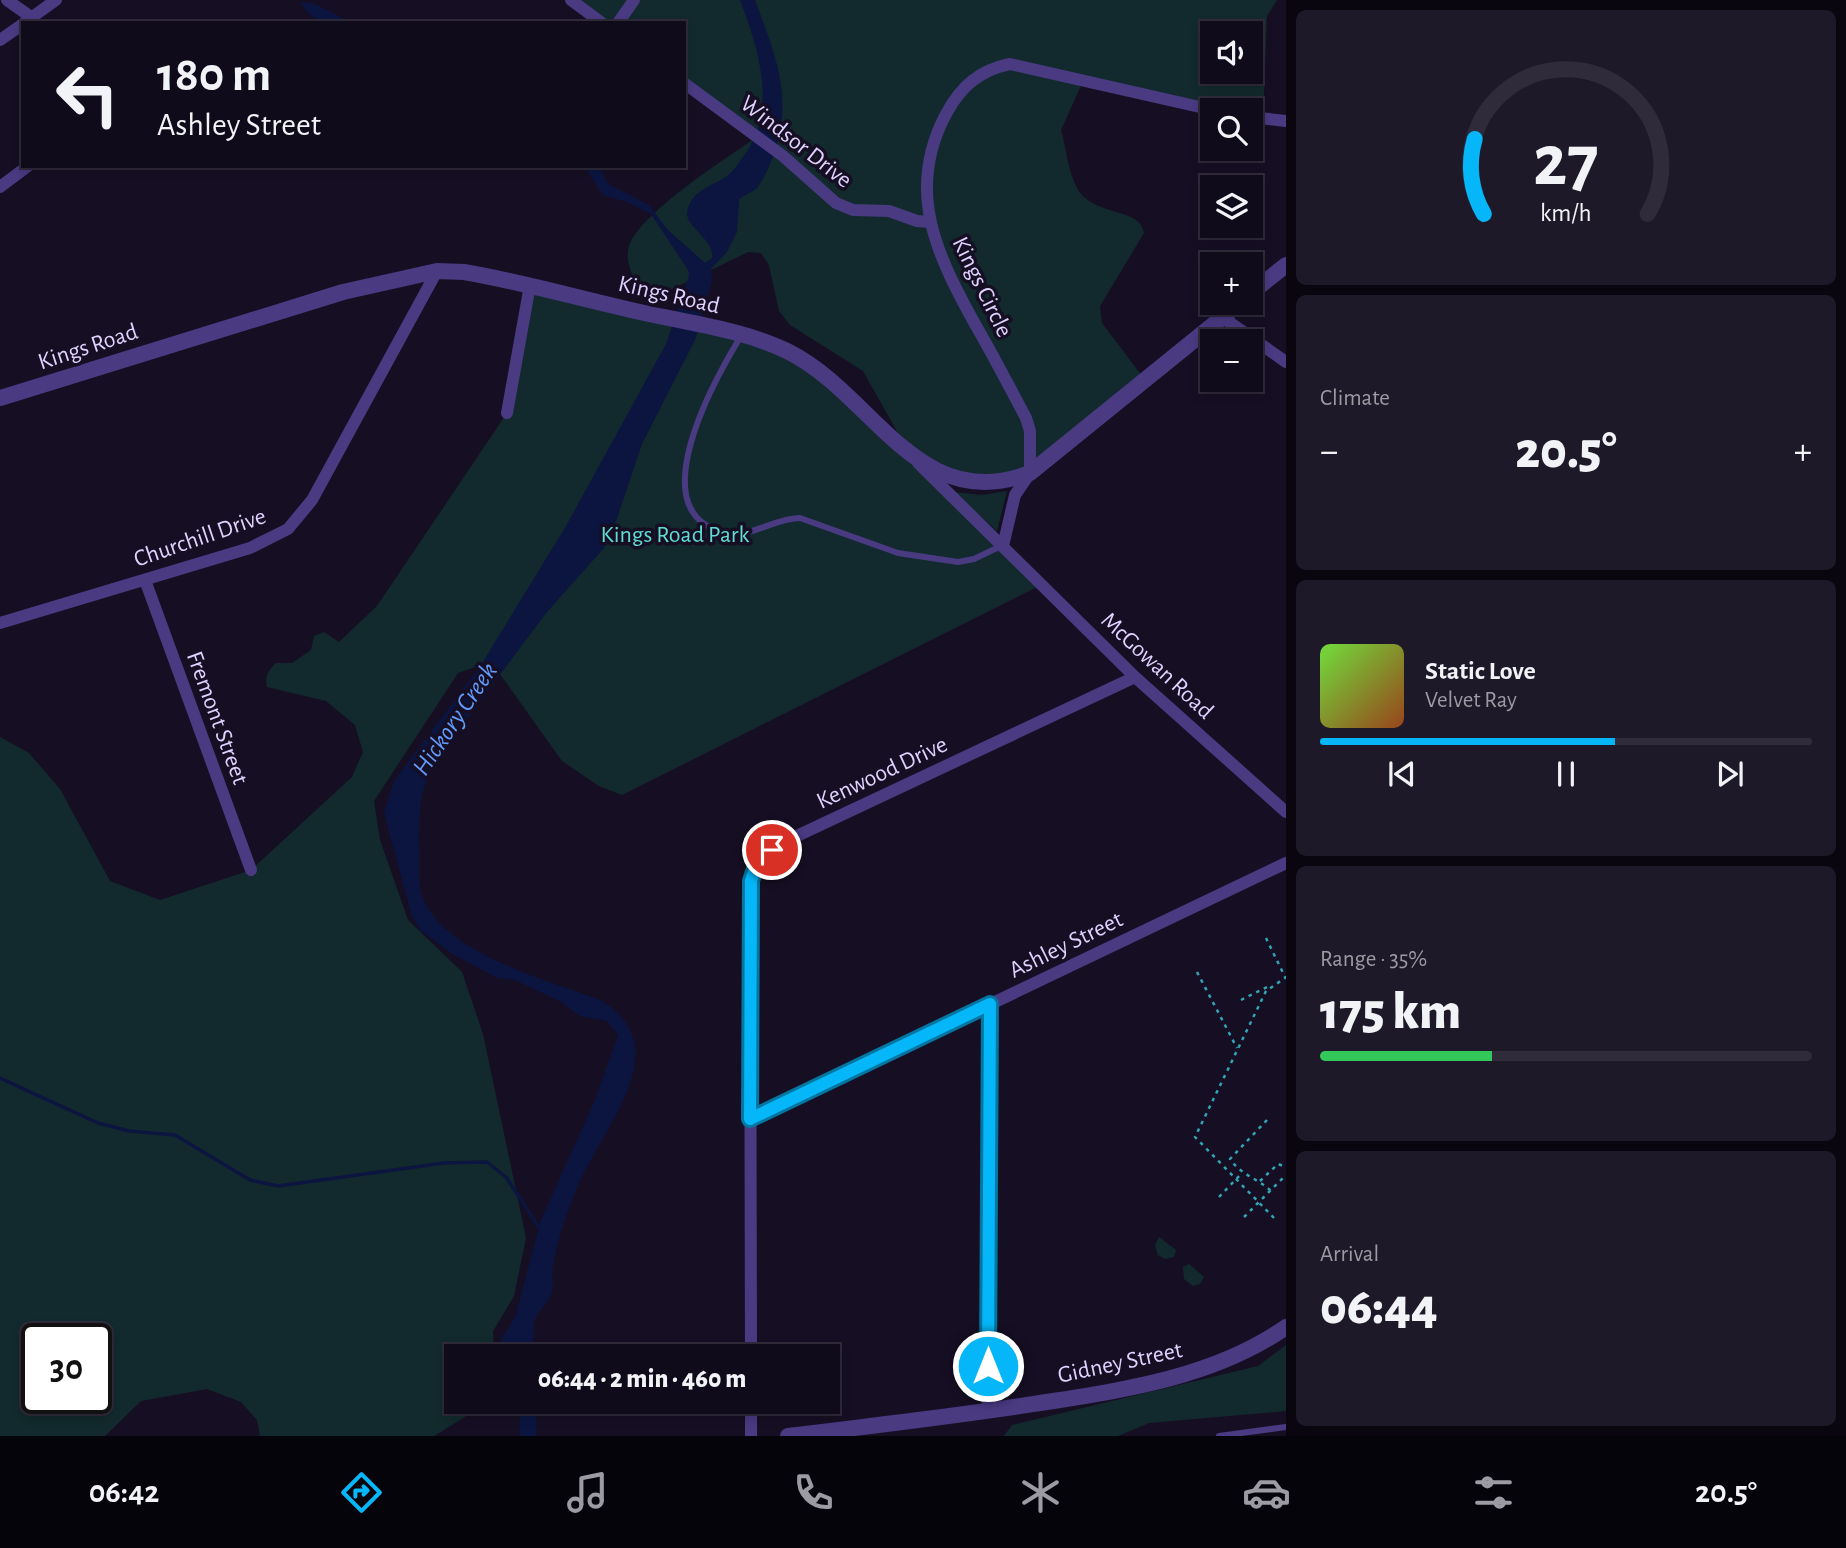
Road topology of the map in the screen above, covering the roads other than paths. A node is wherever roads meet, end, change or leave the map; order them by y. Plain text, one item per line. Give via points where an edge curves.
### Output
1 (7, 0) edge
2 (56, 0) edge
3 (571, 0) edge
4 (634, 0) edge
5 (26, 21) edge
6 (599, 21) edge
7 (619, 21) edge
8 (21, 25) edge
9 (0, 40) edge
10 (686, 84) edge
11 (1200, 107) edge
12 (1263, 118) edge
13 (1286, 121) edge
14 (25, 168) edge
15 (0, 187) edge
16 (930, 222) junction
17 (1286, 265) edge
18 (437, 271) junction
19 (1263, 283) edge
20 (530, 285) junction
21 (1225, 315) edge
22 (1222, 317) junction
23 (741, 336) junction
24 (1286, 362) edge
25 (0, 398) edge
26 (507, 413) dead end
27 (913, 458) junction
28 (1030, 473) junction
29 (1003, 545) junction
30 (145, 580) junction
31 (0, 623) edge
32 (1135, 677) junction
33 (1286, 812) edge
34 (1286, 863) edge
35 (251, 870) dead end
36 (990, 1004) junction
37 (750, 1119) junction
38 (1286, 1327) edge
39 (751, 1344) edge
40 (988, 1411) junction
41 (751, 1414) edge
42 (1286, 1427) edge
43 (751, 1436) edge
44 (788, 1436) edge
45 (1219, 1436) edge

1 - 5 street
2 - 5 street
3 - 6 street
4 - 7 street
8 - 9 street
10 - 16 street, Windsor Drive via 783,156 836,203
11 - 16 street, Kings Circle via 1010,64 987,69 968,83 940,125 929,157
12 - 13 street
14 - 15 street
16 - 28 street, Kings Circle via 954,286 1026,418
17 - 19 street
18 - 20 street, Kings Road
18 - 25 street, Kings Road via 343,292
18 - 30 street, Churchill Drive via 299,518 272,539 250,548
20 - 23 street, Kings Road
20 - 26 street
21 - 22 street, Kings Road
22 - 24 street
22 - 28 street, Kings Road
23 - 27 street, Kings Road via 807,362
23 - 29 lane via 720,369 692,434 684,476 686,496 708,526 730,534 800,517 898,553 958,562
27 - 28 street, Kings Road via 962,481 992,483
27 - 29 street, McGowan Road
28 - 29 street via 1015,495
29 - 32 street, McGowan Road
30 - 31 street, Churchill Drive
30 - 35 street, Fremont Street
32 - 33 street, McGowan Road
32 - 37 street, Kenwood Drive via 784,842 757,863 750,891
34 - 36 street, Ashley Street
36 - 37 street, Ashley Street
36 - 40 street
37 - 39 street, Kenwood Drive
38 - 40 street, Gidney Street via 1242,1353 1173,1377
40 - 44 street, Gidney Street
41 - 43 street
42 - 45 lane

